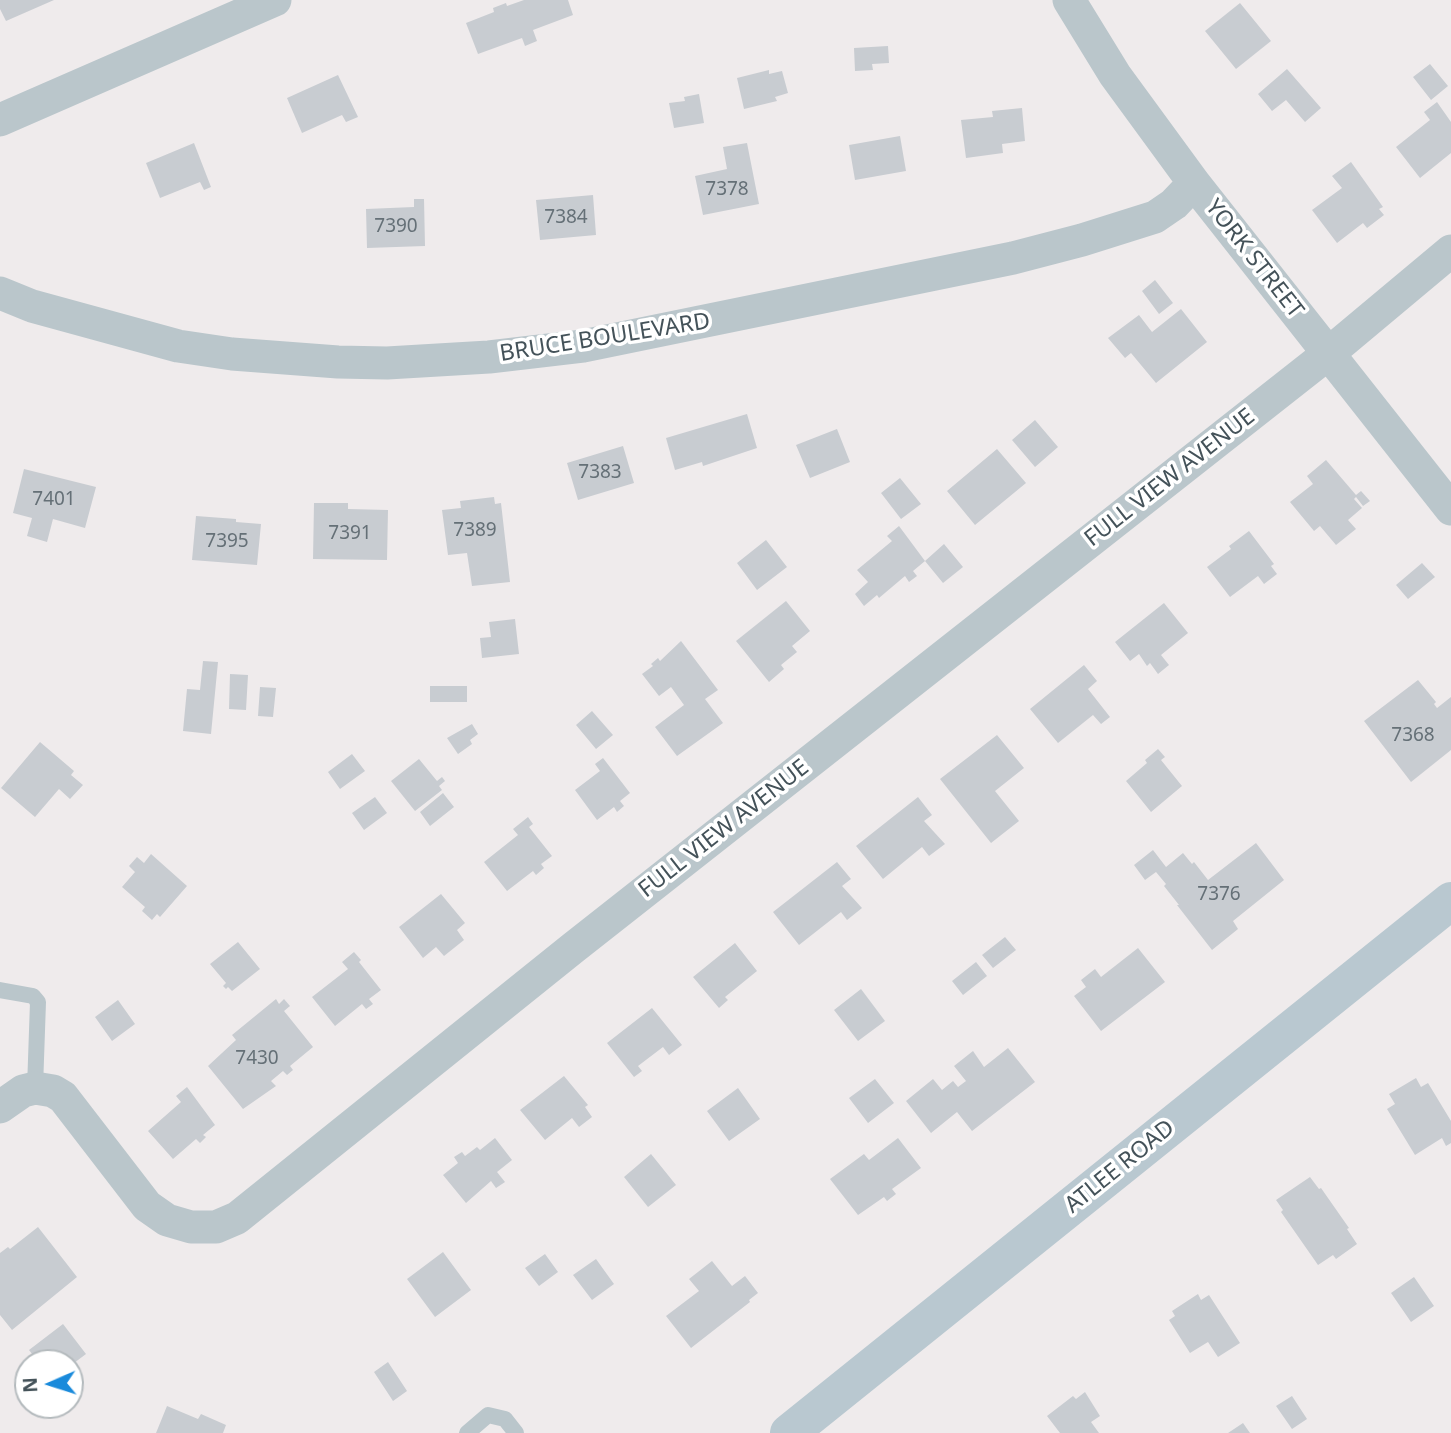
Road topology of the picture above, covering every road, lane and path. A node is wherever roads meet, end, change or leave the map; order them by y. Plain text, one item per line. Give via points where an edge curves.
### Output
1 (275, 0) edge
2 (1069, 0) edge
3 (0, 120) edge
4 (1194, 183) junction
5 (1451, 251) edge
6 (0, 293) edge
7 (1329, 353) junction
8 (1451, 509) edge
9 (1451, 901) edge
10 (0, 990) edge
11 (35, 1088) junction
12 (0, 1107) edge
13 (467, 1433) edge
14 (516, 1433) edge
15 (789, 1433) edge

1 - 3 street
2 - 4 street, YORK STREET via 1115,75
4 - 6 street, BRUCE BOULEVARD via 1155,217 1059,246 583,346 489,357 387,363 232,354 178,346
4 - 7 street, YORK STREET
5 - 7 street, FULL VIEW AVENUE
7 - 8 street, YORK STREET
7 - 11 street, FULL VIEW AVENUE via 237,1218 216,1227 191,1227 167,1220 140,1199 63,1097
9 - 15 main road, ATLEE ROAD
10 - 11 lane via 33,996 38,1002
11 - 12 street
13 - 14 lane via 488,1415 505,1419

